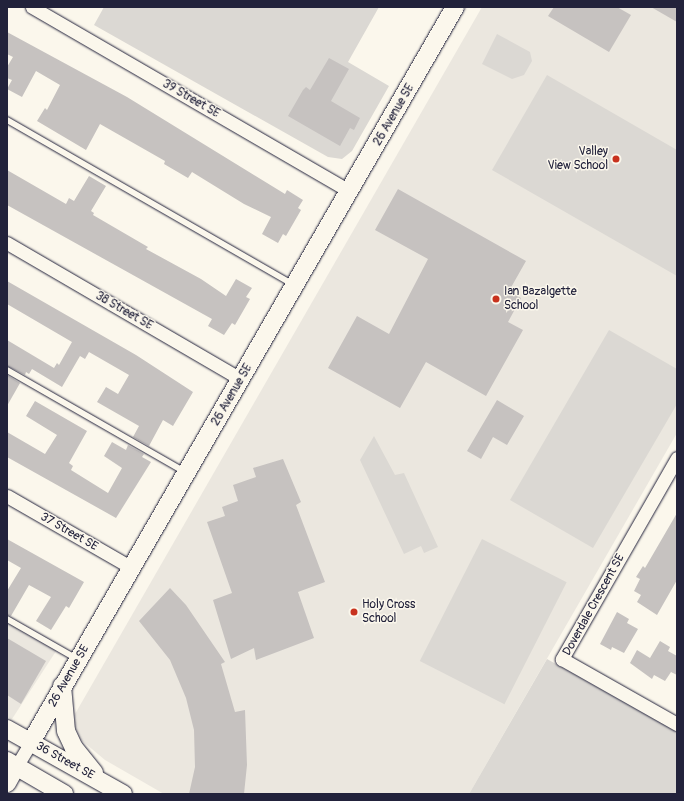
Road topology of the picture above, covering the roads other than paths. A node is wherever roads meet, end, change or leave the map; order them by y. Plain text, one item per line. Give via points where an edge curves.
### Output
1 (32, 7) edge
2 (456, 7) edge
3 (7, 120) edge
4 (350, 191) junction
5 (7, 243) edge
6 (295, 286) junction
7 (7, 370) edge
8 (241, 379) junction
9 (677, 458) edge
10 (187, 473) junction
11 (7, 496) edge
12 (132, 568) junction
13 (7, 620) edge
14 (78, 660) junction
15 (62, 686) junction
16 (677, 724) edge
17 (7, 729) edge
18 (31, 742) junction
19 (12, 764) edge
20 (101, 782) junction
21 (7, 783) edge
22 (64, 794) edge
23 (123, 794) edge

1 - 4 street, 39 Street SE
2 - 4 street, 26 Avenue SE
3 - 6 lane
4 - 6 street, 26 Avenue SE
5 - 8 street, 38 Street SE
6 - 8 street, 26 Avenue SE
7 - 10 lane
8 - 10 street, 26 Avenue SE
9 - 16 street, Doverdale Crescent SE via 562,659
10 - 12 street, 26 Avenue SE
11 - 12 street, 37 Street SE
12 - 14 street, 26 Avenue SE
13 - 14 lane
14 - 15 street, 26 Avenue SE
15 - 18 street, 26 Avenue SE
15 - 20 street via 67,734 74,748
17 - 18 street, 36 Street SE
18 - 19 street, 26 Avenue SE
18 - 20 street, 36 Street SE
19 - 21 street, 26 Avenue SE
19 - 22 street
20 - 23 street, 36 Street SE

